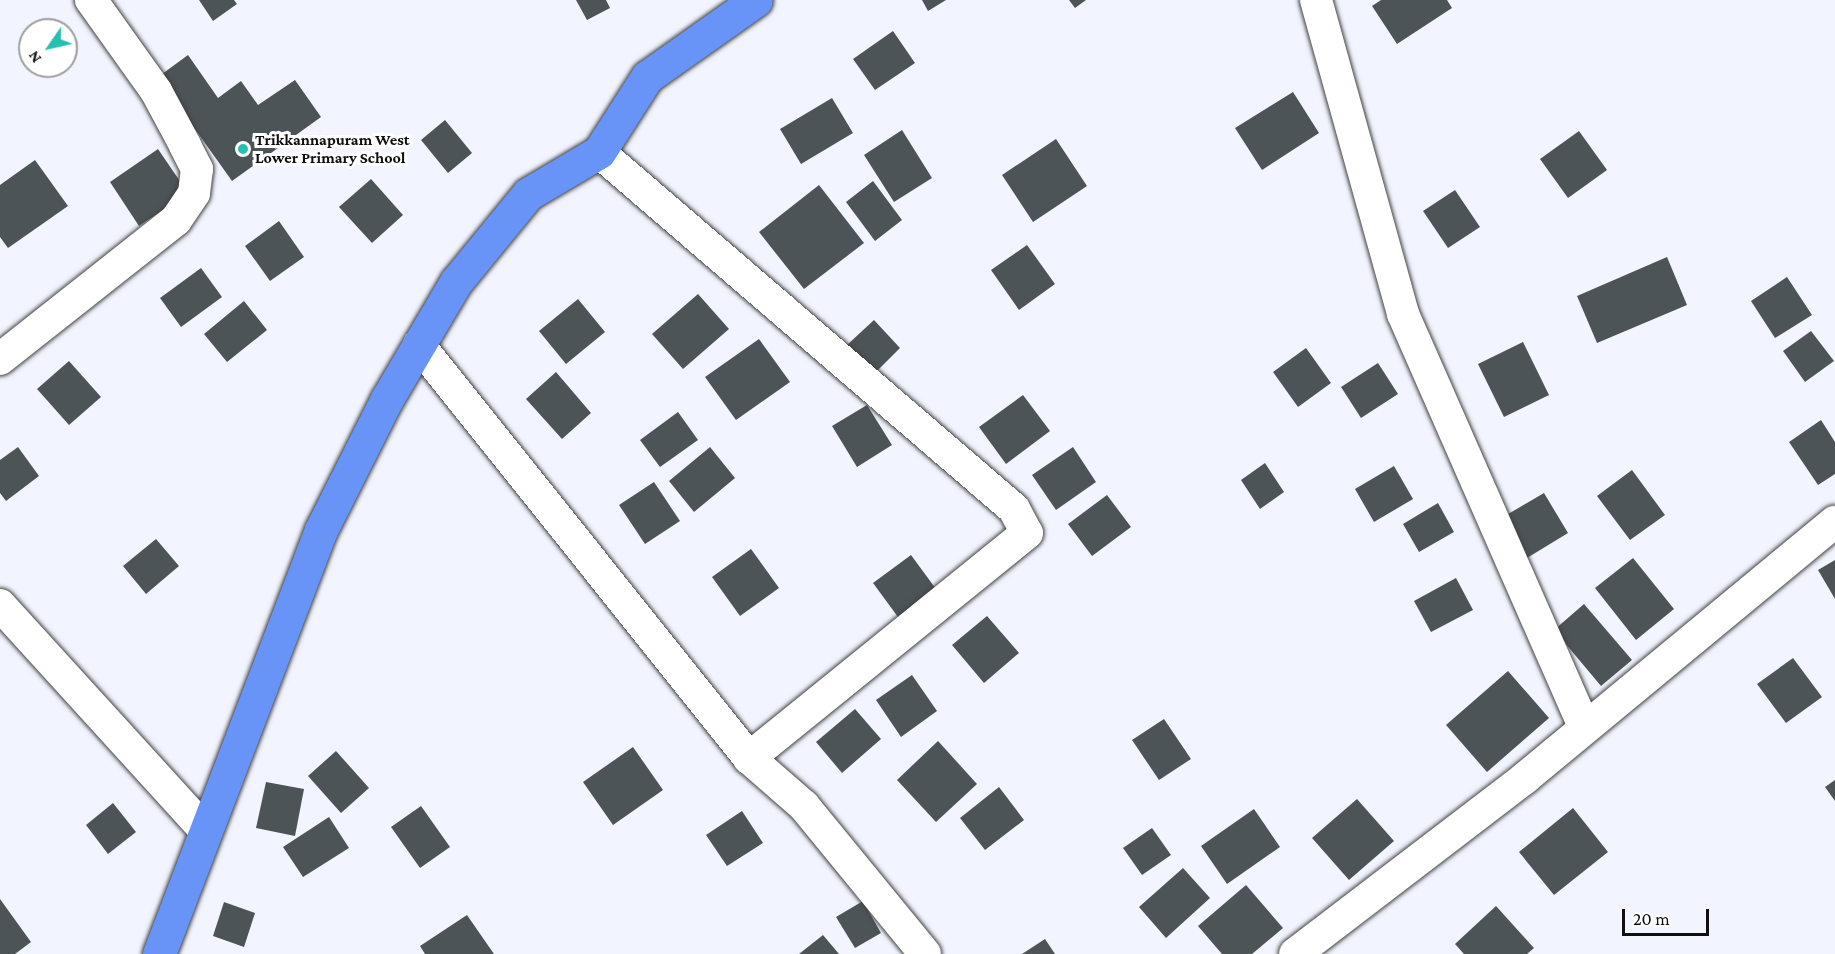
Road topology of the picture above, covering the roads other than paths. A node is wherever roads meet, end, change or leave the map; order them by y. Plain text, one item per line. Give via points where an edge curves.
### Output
1 (90, 0) edge
2 (756, 0) edge
3 (1316, 0) edge
4 (599, 152) junction
5 (419, 345) junction
6 (0, 359) edge
7 (1835, 522) edge
8 (0, 605) edge
9 (1583, 725) junction
10 (749, 758) junction
11 (206, 831) junction
12 (159, 954) edge
13 (925, 954) edge
14 (1295, 954) edge

1 - 6 street via 166,109 197,169 194,193 176,220
2 - 4 main road via 647,77
3 - 9 street via 1403,314
4 - 5 main road via 528,194 456,282
4 - 10 street via 1014,509 1027,534
5 - 10 street
5 - 11 main road via 321,530
7 - 9 street
8 - 11 street
9 - 14 street via 1525,778
10 - 13 street via 804,806
11 - 12 main road

